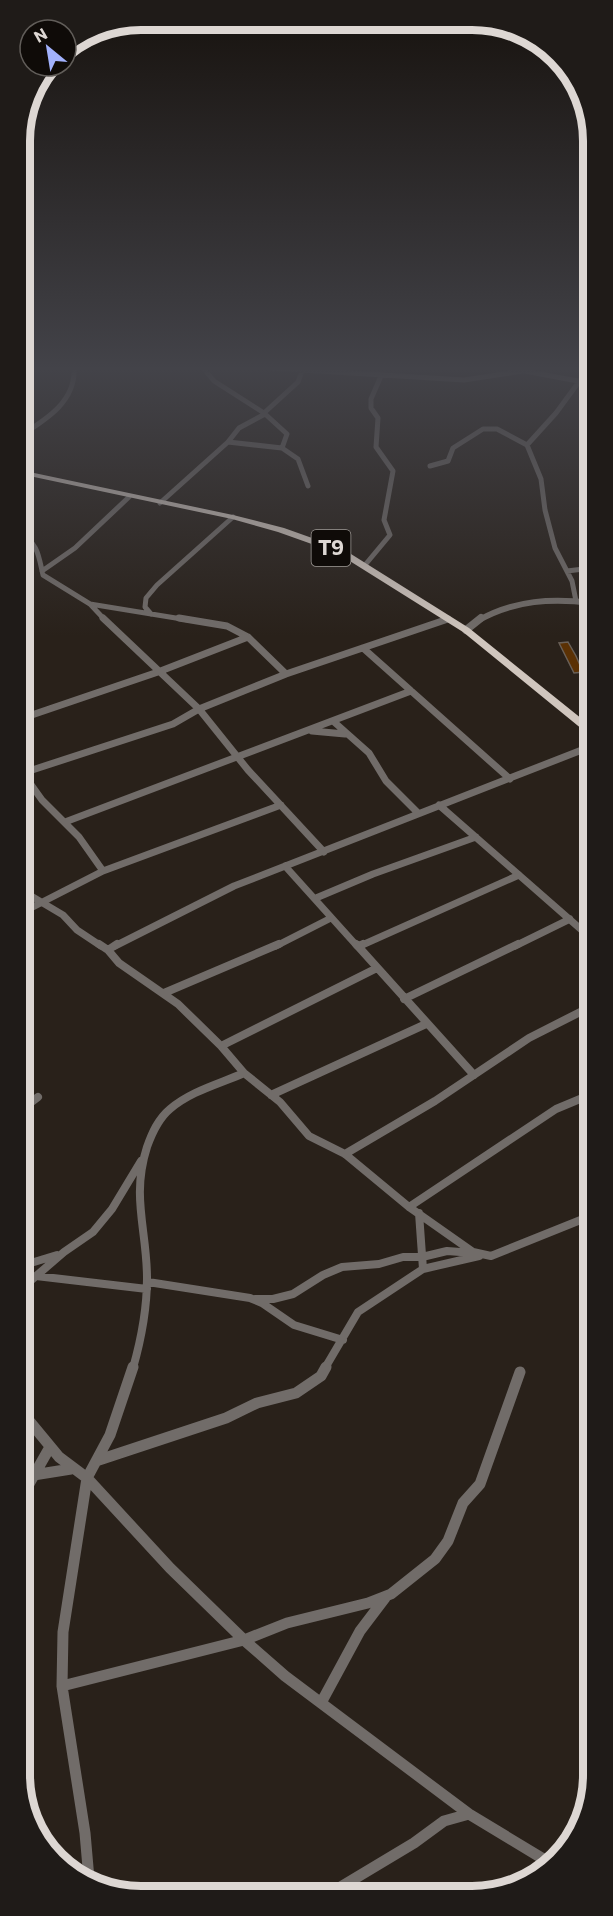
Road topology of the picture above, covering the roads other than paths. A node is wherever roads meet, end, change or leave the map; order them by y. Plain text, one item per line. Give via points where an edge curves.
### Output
1 (211, 457) edge
2 (296, 457) edge
3 (381, 457) edge
4 (449, 457) edge
5 (532, 457) edge
6 (430, 466) dead end
7 (30, 474) edge
8 (308, 486) dead end
9 (129, 497) junction
10 (160, 503) junction
11 (233, 517) junction
12 (30, 540) edge
13 (365, 565) junction
14 (583, 569) edge
15 (567, 570) junction
16 (42, 571) junction
17 (576, 601) junction
18 (583, 602) edge
19 (90, 604) junction
20 (151, 614) junction
21 (448, 619) junction
22 (466, 630) junction
23 (248, 637) junction
24 (363, 648) junction
25 (158, 672) junction
26 (286, 675) junction
27 (411, 691) junction
28 (199, 709) junction
29 (30, 717) edge
30 (333, 721) junction
31 (583, 725) edge
32 (308, 730) junction
33 (347, 735) junction
34 (583, 750) edge
35 (237, 756) junction
36 (30, 770) edge
37 (510, 778) junction
38 (30, 783) edge
39 (281, 805) junction
40 (439, 805) junction
41 (418, 813) junction
42 (65, 822) junction
43 (477, 837) junction
44 (324, 852) junction
45 (285, 866) junction
46 (103, 871) junction
47 (519, 875) junction
48 (30, 894) edge
49 (316, 898) junction
50 (45, 902) junction
51 (30, 909) edge
52 (331, 918) junction
53 (570, 919) junction
54 (583, 931) edge
55 (358, 946) junction
56 (108, 950) junction
57 (377, 968) junction
58 (164, 993) junction
59 (404, 999) junction
60 (583, 1011) edge
61 (426, 1024) junction
62 (221, 1046) junction
63 (244, 1073) junction
64 (474, 1075) junction
65 (271, 1095) junction
66 (38, 1097) dead end
67 (583, 1098) edge
68 (30, 1103) edge
69 (345, 1154) junction
70 (143, 1157) junction
71 (409, 1206) junction
72 (419, 1213) junction
73 (583, 1219) edge
74 (64, 1252) junction
75 (478, 1254) junction
76 (422, 1257) junction
77 (30, 1263) edge
78 (423, 1269) junction
79 (36, 1276) junction
80 (30, 1281) edge
81 (147, 1285) junction
82 (255, 1299) junction
83 (343, 1340) junction
84 (520, 1372) dead end
85 (30, 1422) edge
86 (50, 1447) junction
87 (99, 1460) junction
88 (71, 1469) junction
89 (36, 1474) junction
90 (30, 1475) edge
91 (87, 1478) junction
92 (30, 1483) edge
93 (386, 1597) junction
94 (244, 1640) junction
95 (62, 1686) junction
96 (321, 1703) junction
97 (469, 1814) junction
98 (544, 1860) edge
99 (88, 1873) edge
100 (342, 1886) edge

1 - 10 street
2 - 8 street
3 - 13 street via 393,471 384,520 390,535
4 - 6 street
5 - 15 street via 541,479 555,548
7 - 9 highway, T9
9 - 10 highway, T9
9 - 16 street via 75,548
10 - 11 highway, T9
11 - 13 highway, T9 via 340,551
11 - 20 street via 146,598 145,607
12 - 16 street via 36,546
13 - 21 highway, T9
14 - 15 street
15 - 17 street
16 - 19 street
17 - 18 street
17 - 22 street via 523,603 477,619
19 - 20 street
19 - 25 street
20 - 23 street via 227,626
21 - 22 highway, T9
21 - 24 street
22 - 31 highway, T9
23 - 25 street
23 - 26 street
24 - 26 street
24 - 27 street
25 - 28 street
25 - 29 street
26 - 28 street
27 - 30 street
27 - 37 street
28 - 35 street
28 - 36 street via 166,727
30 - 32 street
30 - 33 street
32 - 33 street
32 - 35 street
33 - 41 street via 369,753 386,781
34 - 37 street
35 - 39 street
35 - 42 street
37 - 40 street
38 - 42 street
39 - 44 street
39 - 46 street
40 - 41 street
40 - 43 street
41 - 44 street
42 - 46 street
43 - 47 street
43 - 49 street
44 - 45 street
45 - 49 street
45 - 56 street via 198,902
46 - 50 street
47 - 53 street
47 - 55 street
48 - 50 street
49 - 52 street
50 - 51 street
50 - 56 street
52 - 55 street
52 - 58 street
53 - 54 street
53 - 59 street
55 - 57 street
56 - 58 street via 119,963
57 - 59 street
57 - 62 street
58 - 62 street
59 - 61 street
60 - 64 street via 529,1038
61 - 64 street
61 - 65 street
62 - 63 street
63 - 65 street
63 - 70 street via 173,1107 153,1131
64 - 69 street
65 - 69 street via 309,1136
66 - 68 street
67 - 71 street via 556,1109
69 - 71 street
70 - 74 street via 112,1209 93,1232
70 - 81 street via 137,1199
71 - 72 street
72 - 75 street
72 - 76 street
73 - 75 street via 491,1256
74 - 77 street
74 - 79 street
75 - 76 street via 446,1251
75 - 78 street
76 - 78 street
76 - 82 street via 342,1267 293,1294
78 - 83 street via 358,1312
79 - 80 street
79 - 81 street
81 - 82 street
81 - 87 street via 133,1371
82 - 83 street via 294,1325
83 - 87 street via 321,1376 297,1393 257,1403 226,1418
84 - 93 street via 480,1484 463,1503 448,1541 435,1559
85 - 86 street
86 - 88 street
86 - 89 street
87 - 91 street
88 - 89 street
88 - 91 street
89 - 90 street
89 - 92 street
91 - 94 street via 170,1568
91 - 95 street via 63,1632
93 - 94 street via 286,1623
93 - 96 street via 360,1631
94 - 95 street
94 - 96 street
95 - 99 street
96 - 97 street
97 - 98 street
97 - 100 street via 444,1821

